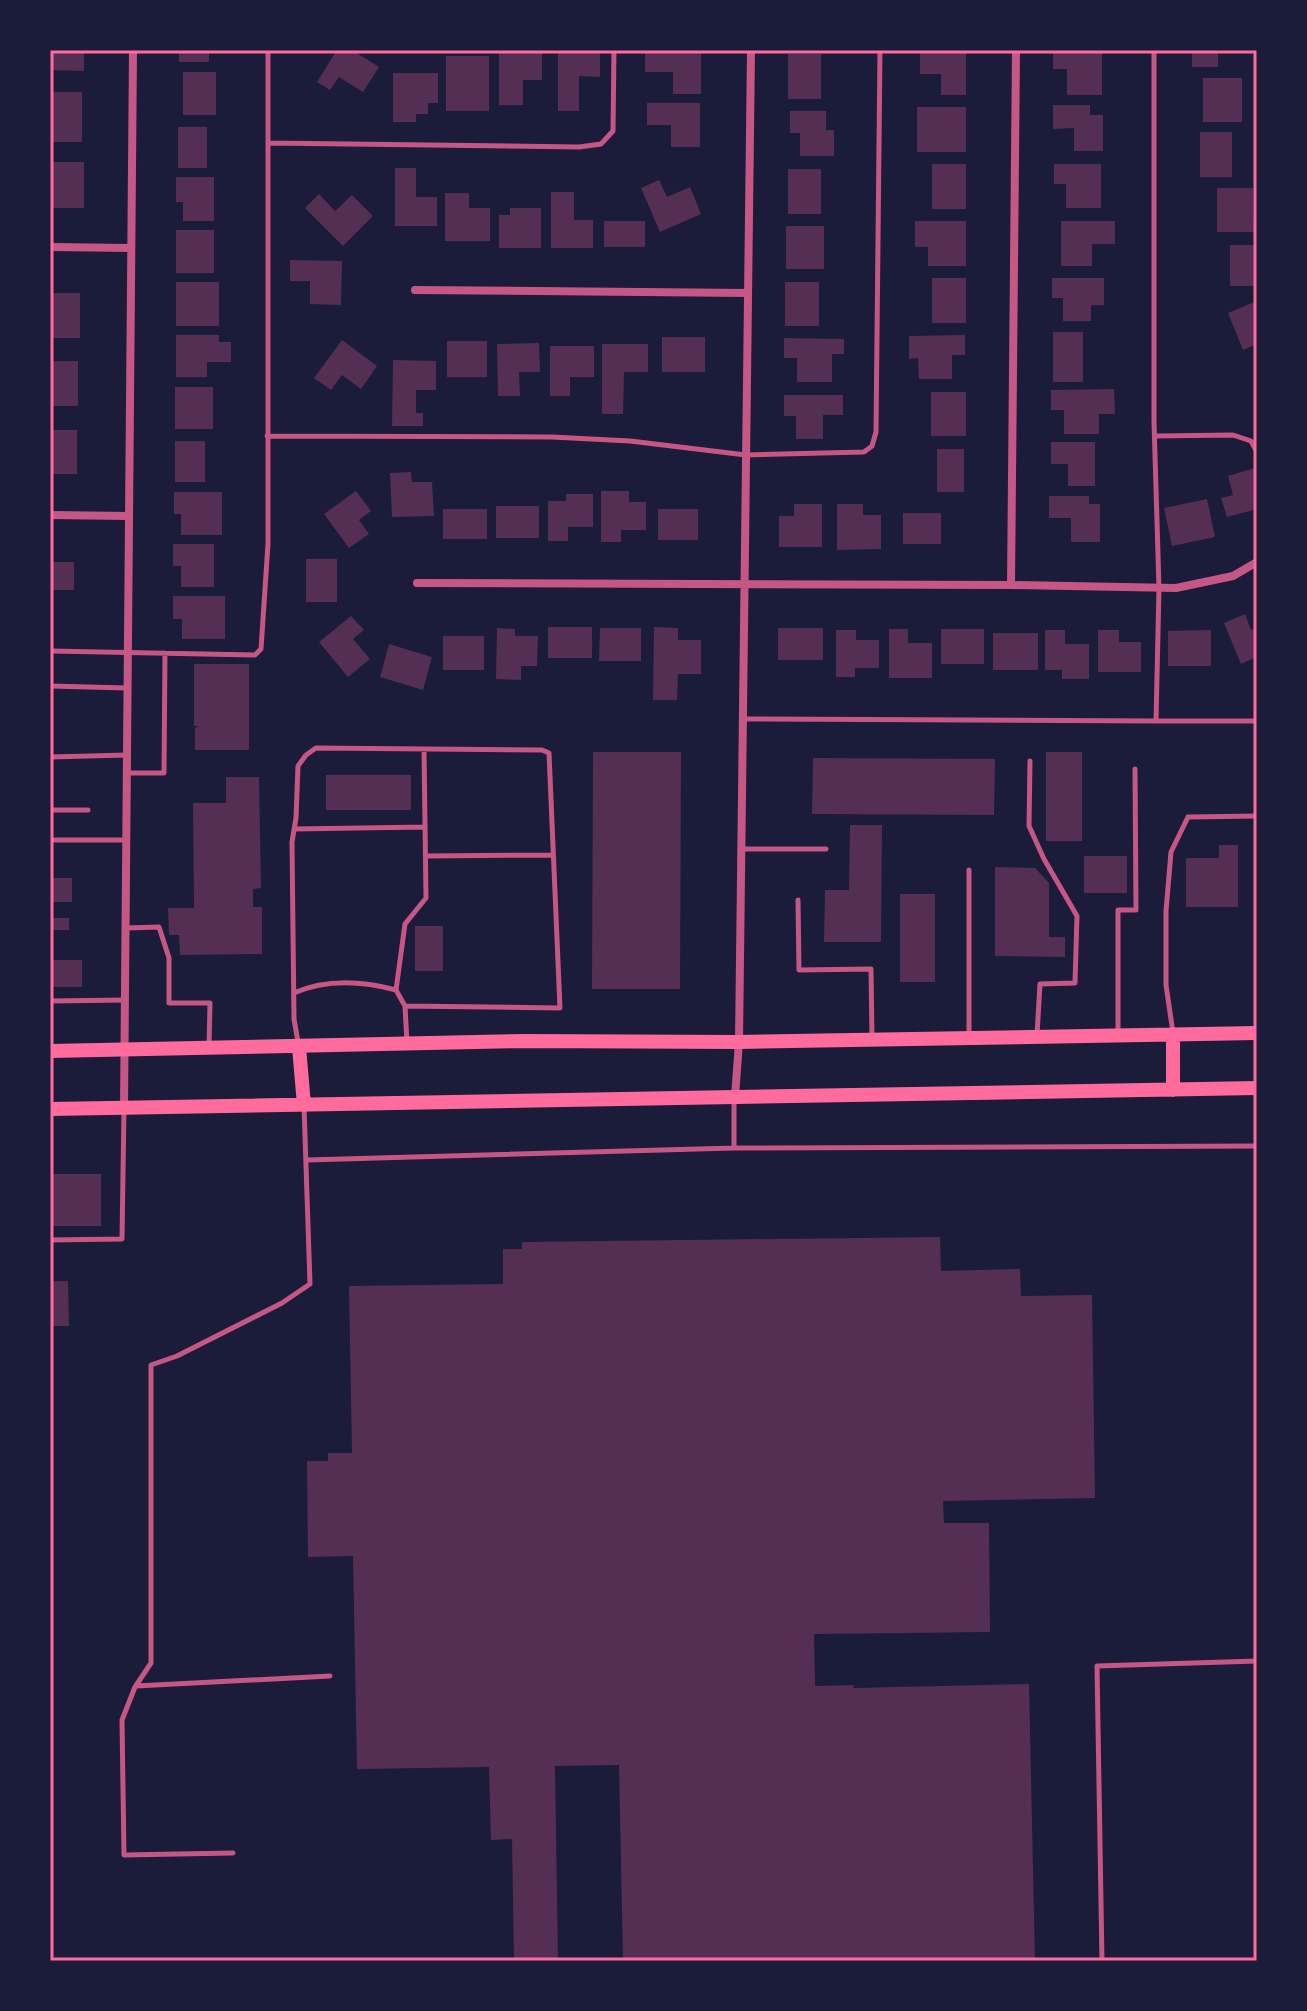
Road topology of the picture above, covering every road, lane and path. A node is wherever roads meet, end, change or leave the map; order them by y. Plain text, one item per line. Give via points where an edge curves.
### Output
1 (133, 50) edge
2 (268, 50) edge
3 (614, 50) edge
4 (751, 50) edge
5 (880, 50) edge
6 (1016, 50) edge
7 (1154, 50) edge
8 (268, 143) junction
9 (50, 247) edge
10 (131, 248) junction
11 (415, 290) dead end
12 (748, 293) junction
13 (267, 436) junction
14 (1155, 436) junction
15 (1257, 452) edge
16 (746, 455) junction
17 (50, 515) edge
18 (128, 516) junction
19 (1257, 562) edge
20 (417, 583) dead end
21 (744, 584) junction
22 (1011, 585) junction
23 (1159, 588) junction
24 (50, 651) edge
25 (127, 651) junction
26 (165, 653) junction
27 (50, 686) edge
28 (127, 688) junction
29 (744, 719) junction
30 (1156, 721) junction
31 (1257, 721) edge
32 (424, 749) junction
33 (127, 755) junction
34 (50, 757) edge
35 (1030, 761) dead end
36 (1135, 769) dead end
37 (126, 773) junction
38 (50, 810) edge
39 (88, 810) dead end
40 (1257, 816) edge
41 (425, 827) junction
42 (294, 829) junction
43 (50, 840) edge
44 (126, 840) junction
45 (742, 849) junction
46 (826, 849) dead end
47 (553, 855) junction
48 (426, 856) junction
49 (969, 870) dead end
50 (798, 900) dead end
51 (125, 928) junction
52 (396, 990) junction
53 (294, 993) junction
54 (125, 1000) junction
55 (50, 1001) edge
56 (405, 1006) junction
57 (1257, 1033) edge
58 (1173, 1034) junction
59 (1118, 1035) junction
60 (1037, 1036) junction
61 (969, 1038) junction
62 (872, 1039) junction
63 (739, 1042) junction
64 (407, 1044) junction
65 (299, 1047) junction
66 (209, 1049) junction
67 (50, 1051) edge
68 (124, 1051) junction
69 (1257, 1088) edge
70 (1173, 1090) junction
71 (735, 1097) junction
72 (304, 1105) junction
73 (124, 1108) junction
74 (50, 1109) edge
75 (1257, 1146) edge
76 (734, 1148) junction
77 (307, 1160) junction
78 (50, 1240) edge
79 (1257, 1661) edge
80 (330, 1676) dead end
81 (135, 1687) junction
82 (233, 1853) dead end
83 (1102, 1961) edge

1 - 10 street
2 - 8 lane
3 - 8 lane via 613,131 601,144
4 - 12 street
5 - 16 lane via 872,446 864,452
6 - 22 street
7 - 14 lane
8 - 13 lane
9 - 10 street
10 - 18 street
11 - 12 street
12 - 16 street
13 - 16 lane via 552,437
13 - 26 lane via 268,544 261,649 255,655
14 - 15 lane via 1233,435 1251,441
14 - 23 lane
16 - 21 street
17 - 18 street
18 - 25 street
19 - 23 street via 1233,576
20 - 21 street
21 - 22 street
21 - 29 street
22 - 23 street
23 - 30 lane
24 - 25 lane
25 - 26 lane
25 - 28 street
26 - 37 lane via 164,773
27 - 28 lane
28 - 33 street
29 - 30 lane
29 - 45 street
30 - 31 lane
32 - 41 lane
32 - 42 lane via 316,748 298,766
32 - 47 lane via 549,753
33 - 34 lane
33 - 37 street
35 - 60 lane via 1029,826 1077,916 1075,983 1040,984
36 - 59 lane via 1136,910 1118,910
37 - 44 street
38 - 39 lane
40 - 58 lane via 1188,817 1171,852 1166,985
41 - 42 lane
41 - 48 lane
42 - 53 lane
43 - 44 lane
44 - 51 street
45 - 46 lane
45 - 63 street
47 - 48 lane
47 - 56 lane via 560,1008
48 - 52 lane via 426,898 405,924
49 - 61 lane
50 - 62 lane via 799,970 871,969
51 - 54 street
51 - 66 lane via 159,927 169,958 169,1003 210,1003
52 - 53 lane via 321,983
52 - 56 lane
53 - 65 lane
54 - 55 lane
54 - 68 street
56 - 64 lane
57 - 58 main road
58 - 59 main road
58 - 70 main road
59 - 60 main road
60 - 61 main road
61 - 62 main road
62 - 63 main road
63 - 64 main road
63 - 71 street
64 - 65 main road
65 - 66 main road
65 - 72 main road
66 - 68 main road
67 - 68 main road
68 - 73 street
69 - 70 main road
70 - 71 main road
71 - 72 main road
71 - 76 lane
72 - 73 main road
72 - 77 lane
73 - 74 main road
73 - 78 lane via 122,1239
75 - 76 lane
76 - 77 lane
77 - 81 lane via 310,1284 291,1299 151,1365 151,1663
79 - 83 lane via 1097,1666
80 - 81 lane
81 - 82 lane via 122,1720 124,1855

